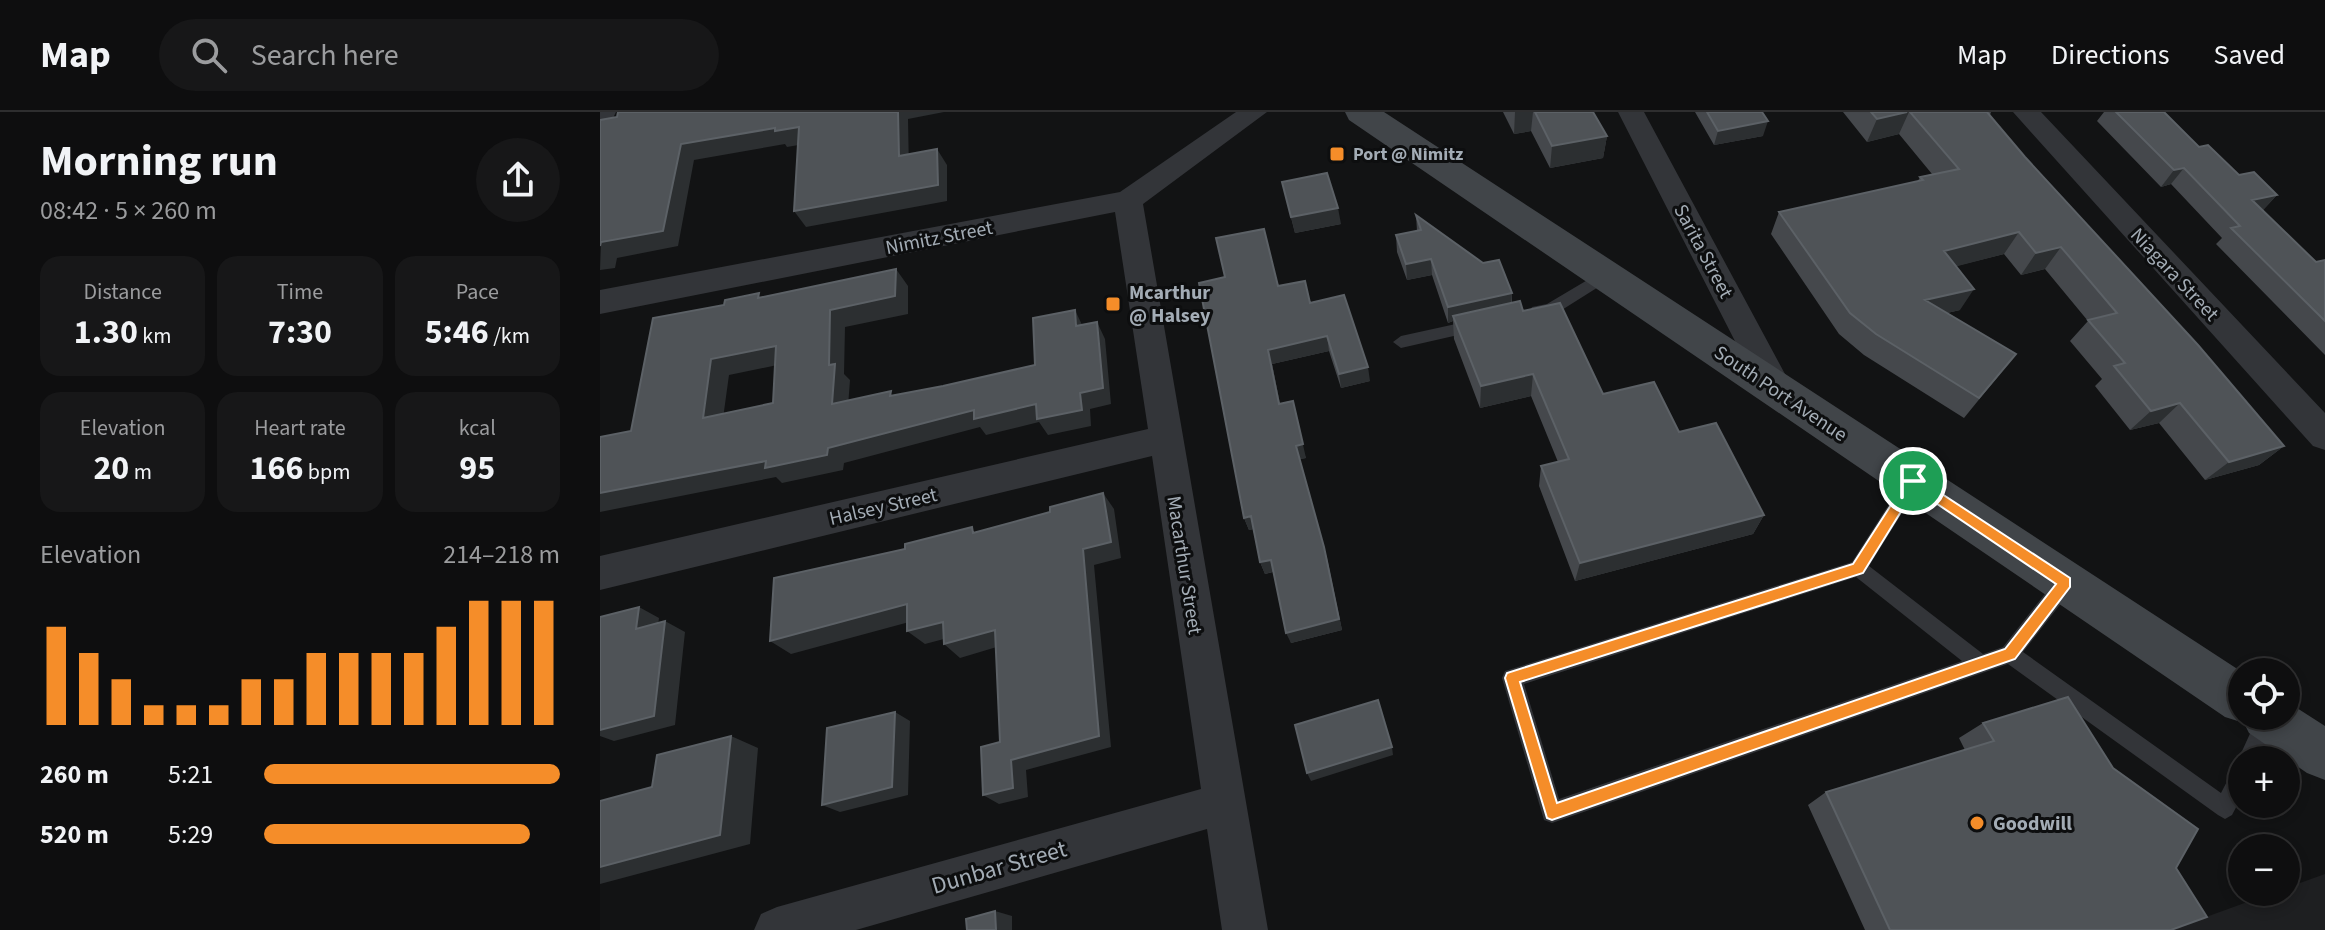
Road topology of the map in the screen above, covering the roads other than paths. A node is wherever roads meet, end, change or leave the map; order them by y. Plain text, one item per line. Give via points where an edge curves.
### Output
1 (1254, 112) edge
2 (1361, 112) edge
3 (1631, 112) edge
4 (2026, 112) edge
5 (1128, 200) junction
6 (1606, 275) junction
7 (600, 302) edge
8 (1521, 315) edge
9 (1491, 322) edge
10 (1401, 342) dead end
11 (1776, 389) junction
12 (2325, 436) edge
13 (1166, 439) junction
14 (1913, 481) junction
15 (1858, 568) junction
16 (600, 573) edge
17 (2066, 582) junction
18 (2010, 654) junction
19 (1981, 664) junction
20 (2228, 702) edge
21 (2271, 730) edge
22 (2325, 755) edge
23 (2228, 802) edge
24 (1222, 804) junction
25 (777, 930) edge
26 (1245, 930) edge

1 - 5 street, Nimitz Street
2 - 6 main road, South Port Avenue
3 - 11 street, Sarita Street
4 - 12 street, Niagara Street
5 - 7 street, Nimitz Street
5 - 13 street, Macarthur Street
6 - 8 lane via 1551,309
6 - 11 main road, South Port Avenue
9 - 10 lane
11 - 14 main road, South Port Avenue
13 - 16 street, Halsey Street
13 - 24 street, Macarthur Street
14 - 15 lane
14 - 17 main road, South Port Avenue
15 - 19 lane
15 - 19 lane via 1512,678 1552,812
17 - 18 lane
17 - 20 main road, South Port Avenue
18 - 19 lane
18 - 23 lane via 2225,808
21 - 22 main road, South Port Avenue
24 - 25 street, Dunbar Street
24 - 26 street, Macarthur Street

